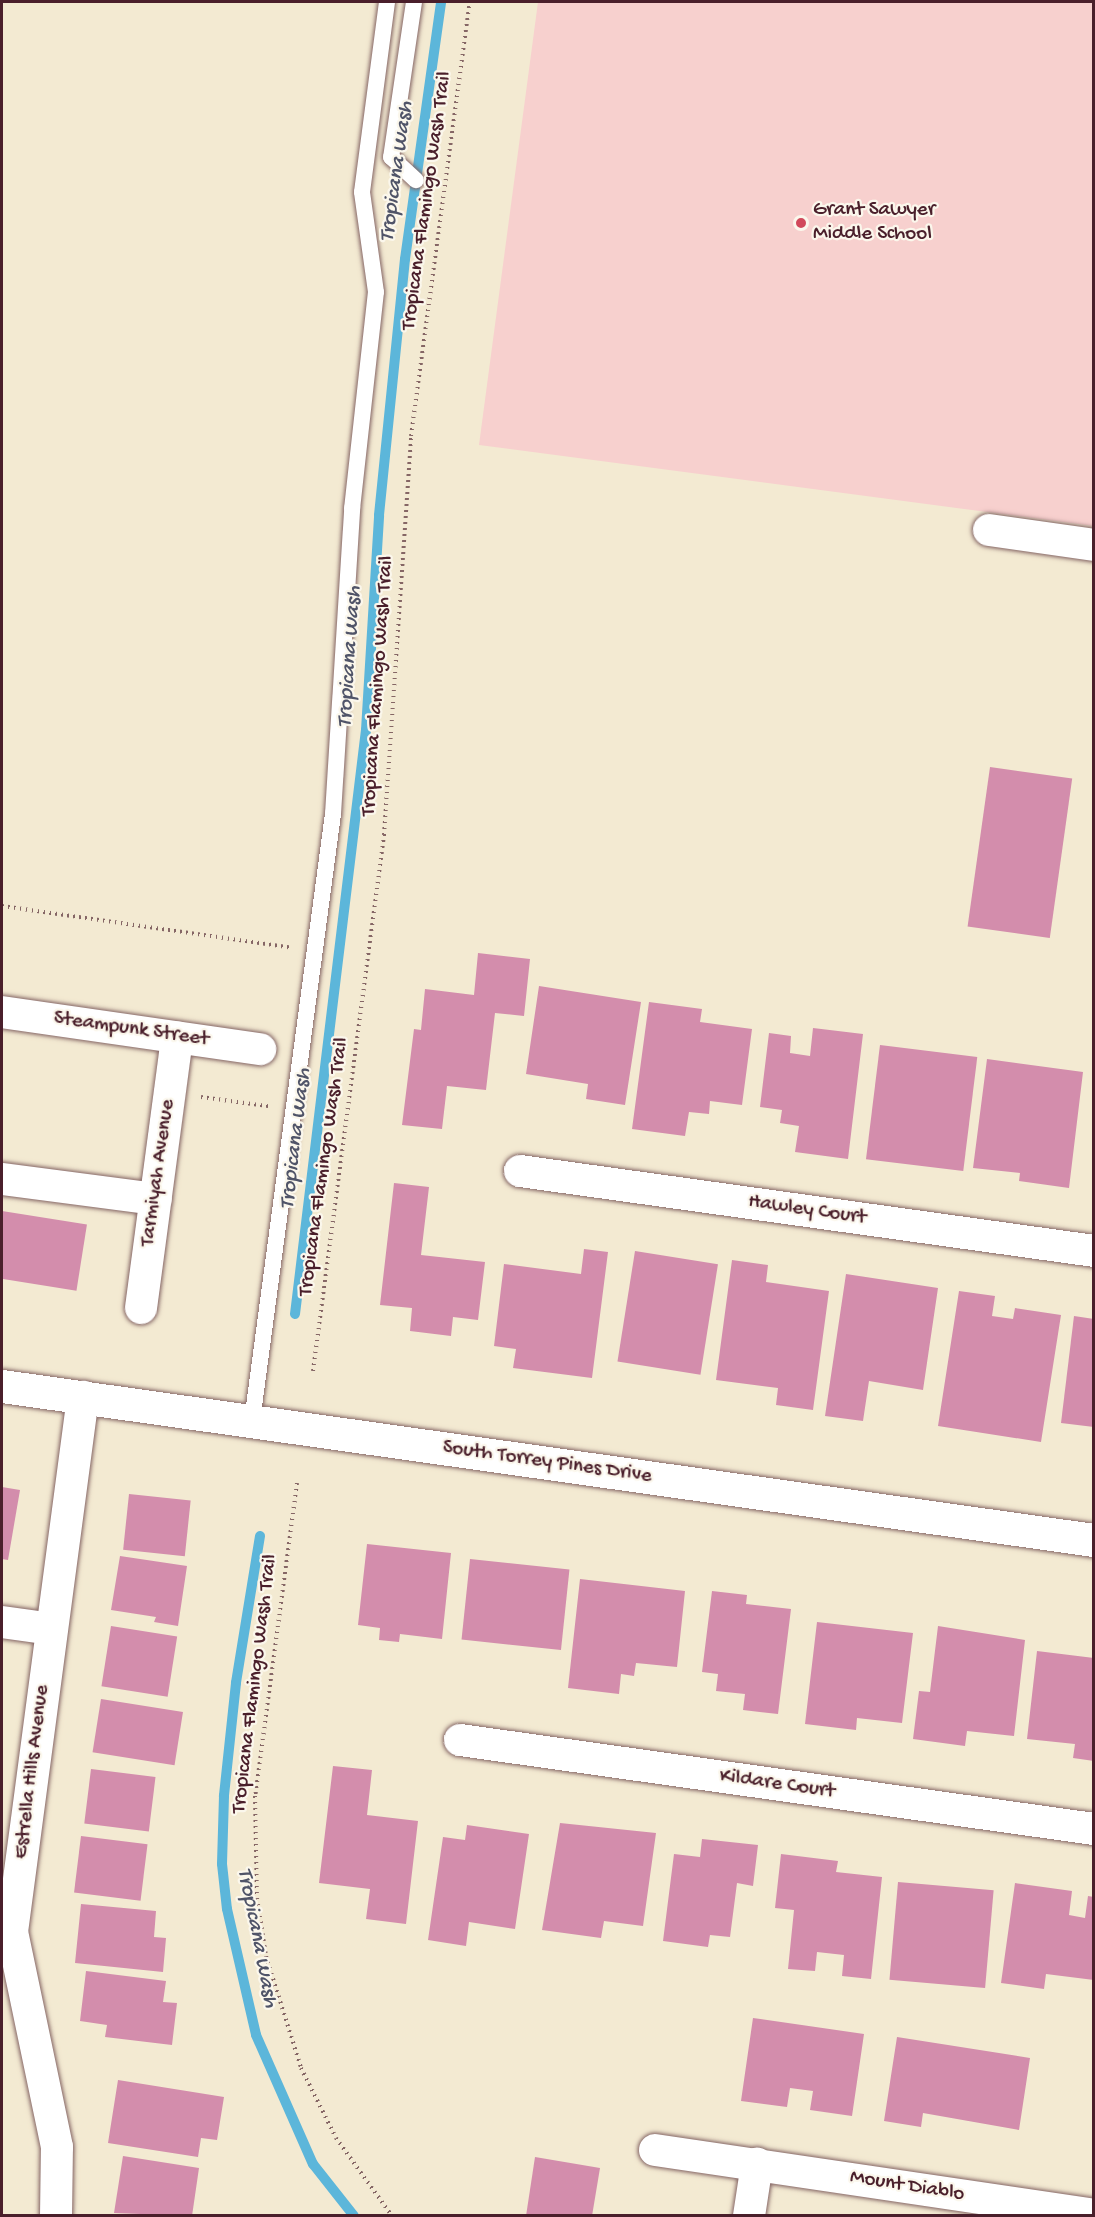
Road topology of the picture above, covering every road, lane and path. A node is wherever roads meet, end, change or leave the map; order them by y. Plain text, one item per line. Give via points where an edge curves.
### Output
1 (387, 2) edge
2 (414, 2) edge
3 (470, 2) edge
4 (416, 180) dead end
5 (989, 530) dead end
6 (1094, 545) edge
7 (2, 906) edge
8 (290, 960) dead end
9 (2, 1012) edge
10 (177, 1037) junction
11 (260, 1049) dead end
12 (189, 1096) dead end
13 (269, 1118) dead end
14 (520, 1171) dead end
15 (2, 1179) edge
16 (156, 1199) junction
17 (1094, 1251) edge
18 (141, 1308) dead end
19 (313, 1371) dead end
20 (2, 1386) edge
21 (82, 1397) junction
22 (252, 1421) junction
23 (297, 1483) dead end
24 (1094, 1540) edge
25 (2, 1622) edge
26 (52, 1629) junction
27 (460, 1740) dead end
28 (1094, 1829) edge
29 (7, 1931) edge
30 (655, 2150) dead end
31 (757, 2164) junction
32 (56, 2216) edge
33 (392, 2216) edge
34 (749, 2216) edge
35 (1094, 2216) edge

1 - 22 lane via 362,192 376,292 352,509 333,814
2 - 4 lane via 391,157
3 - 19 path, Tropicana Flamingo Wash Trail via 411,436 384,835
5 - 6 street
7 - 8 path via 292,948
9 - 10 street, Steampunk Street
10 - 11 street, Steampunk Street
10 - 16 street, Tarmiyah Avenue
12 - 13 path via 270,1106
14 - 17 street, Hawley Court
15 - 16 street
16 - 18 street, Tarmiyah Avenue
20 - 21 main road, South Torrey Pines Drive
21 - 22 main road, South Torrey Pines Drive
21 - 26 street, Estrella Hills Avenue
22 - 24 main road, South Torrey Pines Drive
23 - 33 path, Tropicana Flamingo Wash Trail via 255,1796 257,1898 266,1956 301,2068 336,2138
25 - 26 street
26 - 29 street, Estrella Hills Avenue
27 - 28 street, Kildare Court
29 - 32 street, Estrella Hills Avenue via 57,2147
30 - 31 street, Mount Diablo
31 - 34 street
31 - 35 street, Mount Diablo

